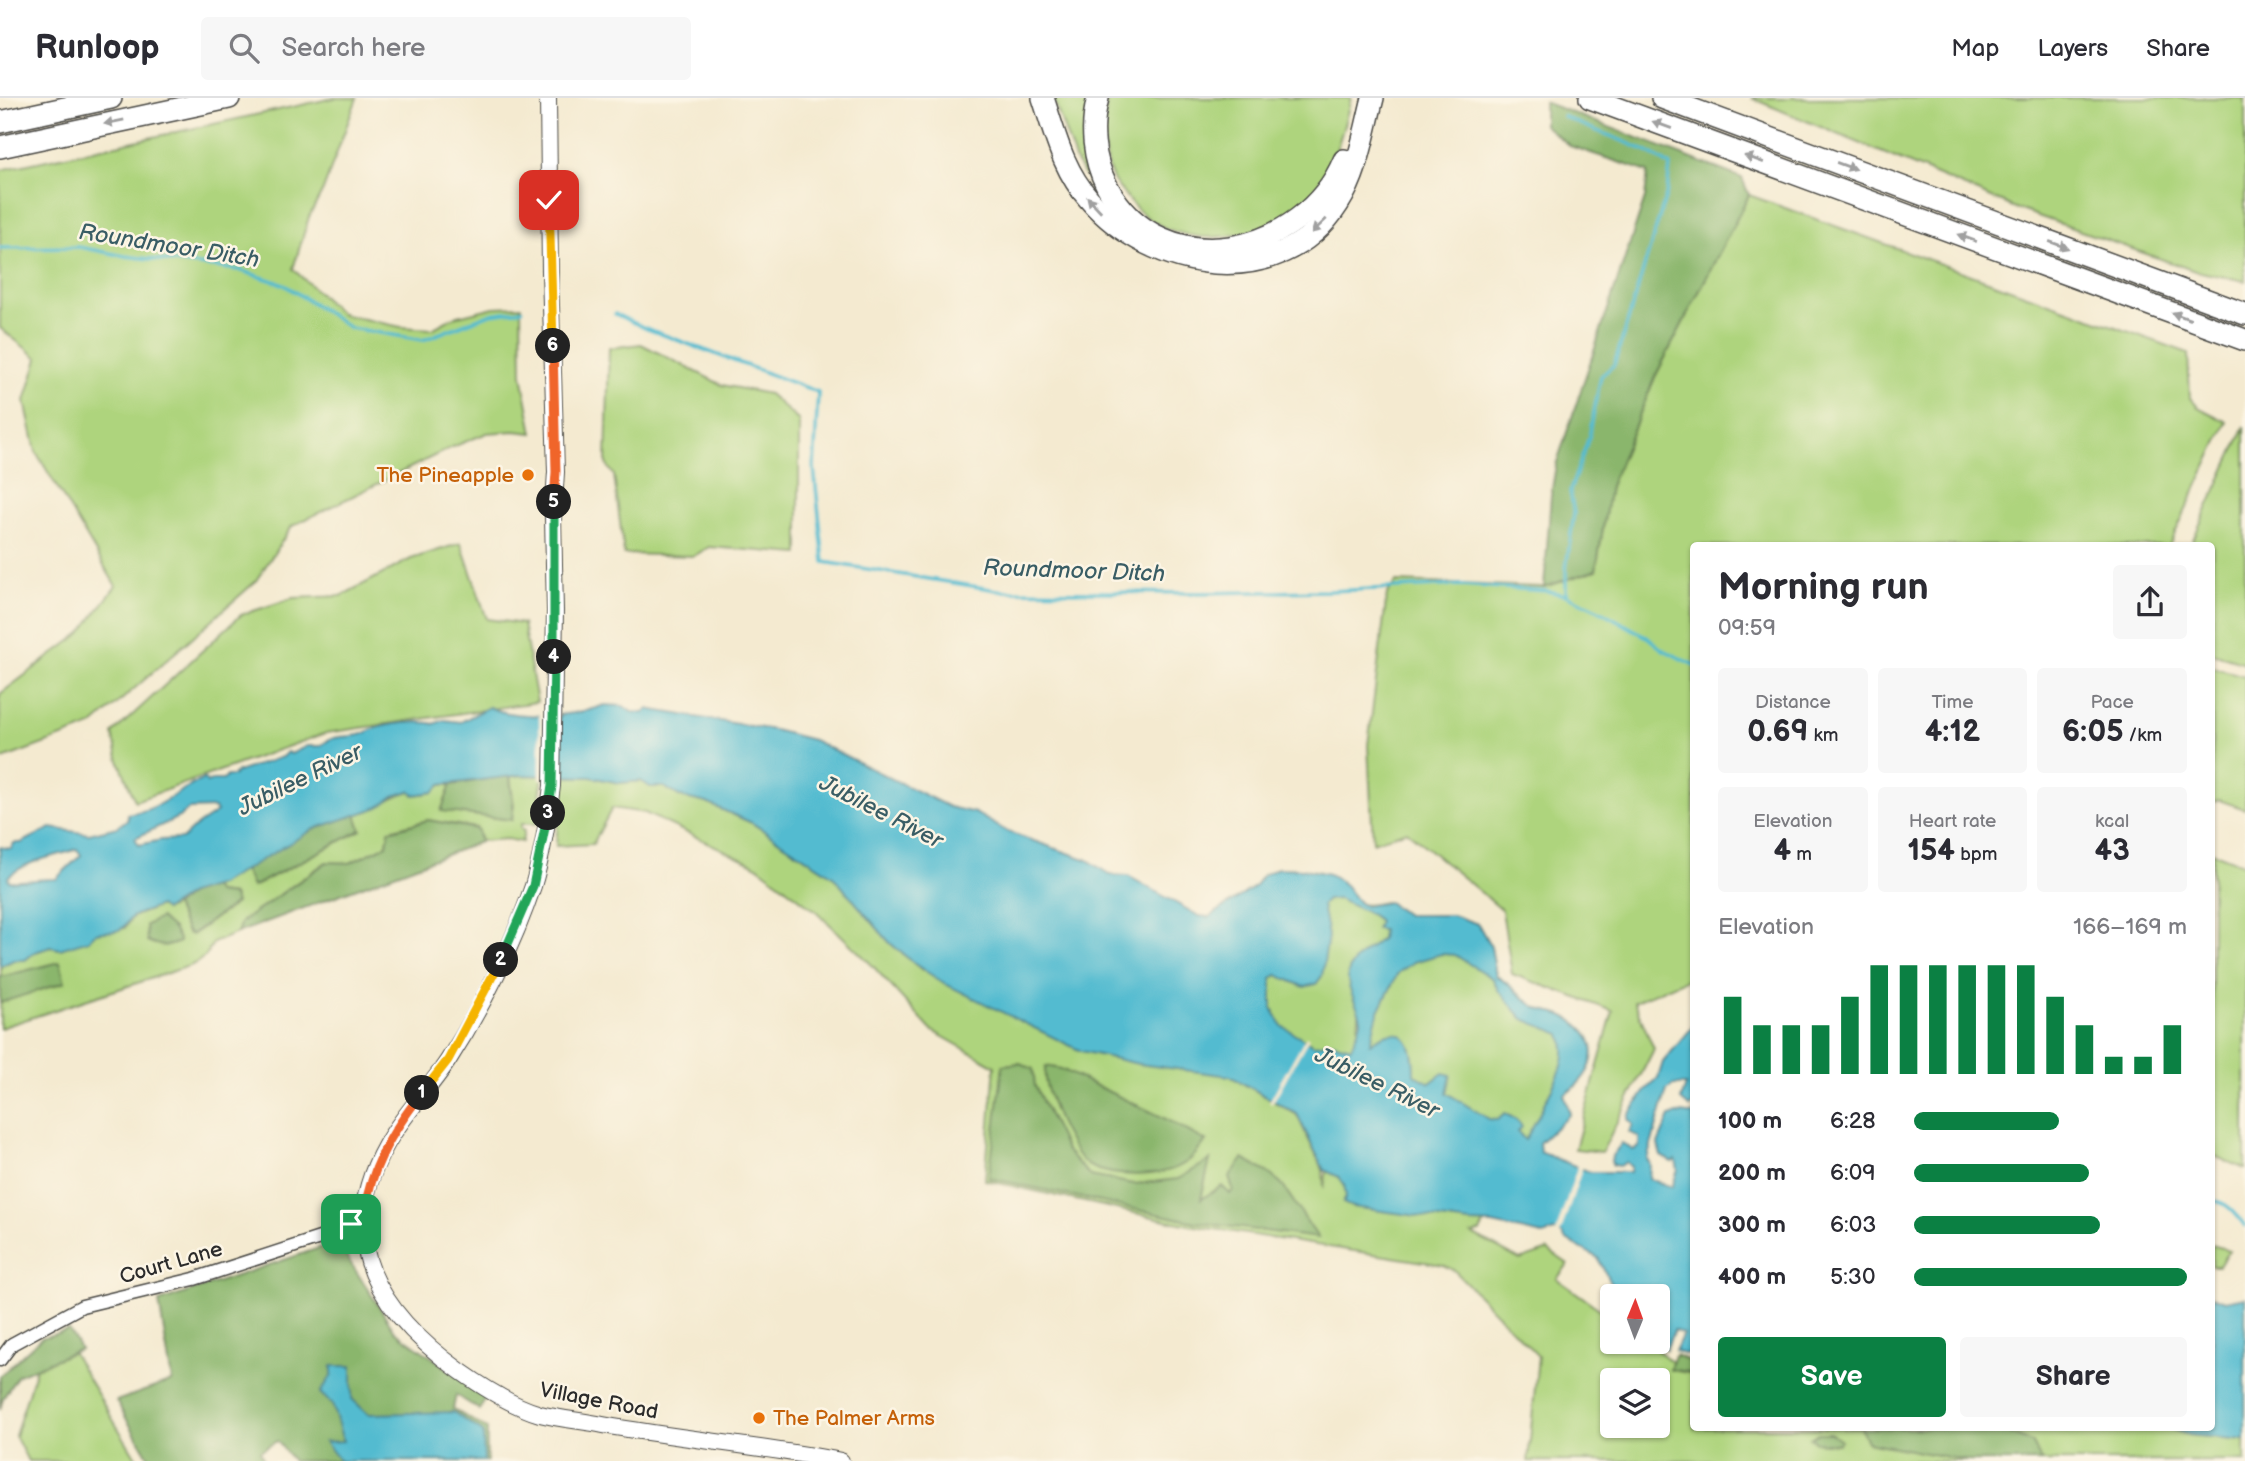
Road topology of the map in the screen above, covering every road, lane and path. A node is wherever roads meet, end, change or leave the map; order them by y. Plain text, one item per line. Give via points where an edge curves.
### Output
1 (111, 98) edge
2 (229, 98) edge
3 (548, 98) edge
4 (1043, 98) edge
5 (1098, 98) edge
6 (1363, 98) edge
7 (1373, 98) edge
8 (1590, 98) edge
9 (1662, 98) edge
10 (1677, 98) edge
11 (0, 122) edge
12 (1736, 125) junction
13 (0, 147) edge
14 (2245, 314) edge
15 (2245, 340) edge
16 (362, 1221) junction
17 (0, 1360) edge
18 (841, 1461) edge

1 - 11 highway
2 -> 13 highway
3 - 16 main road, Village Road via 556,472 552,786 544,839 533,886 510,941 448,1060 385,1147 367,1189
7 -> 4 highway via 1357,160 1332,213 1304,239 1281,252 1226,263 1164,253 1107,218 1069,171
5 - 6 highway via 1095,154 1116,201 1137,223 1162,239 1209,248 1263,240 1314,207 1343,163
15 -> 8 highway
9 - 12 highway
10 - 12 highway
12 -> 14 highway
16 - 17 street, Court Lane via 194,1279 82,1306 12,1344
16 - 18 main road, Village Road via 365,1251 379,1289 400,1320 435,1353 485,1389 539,1413

